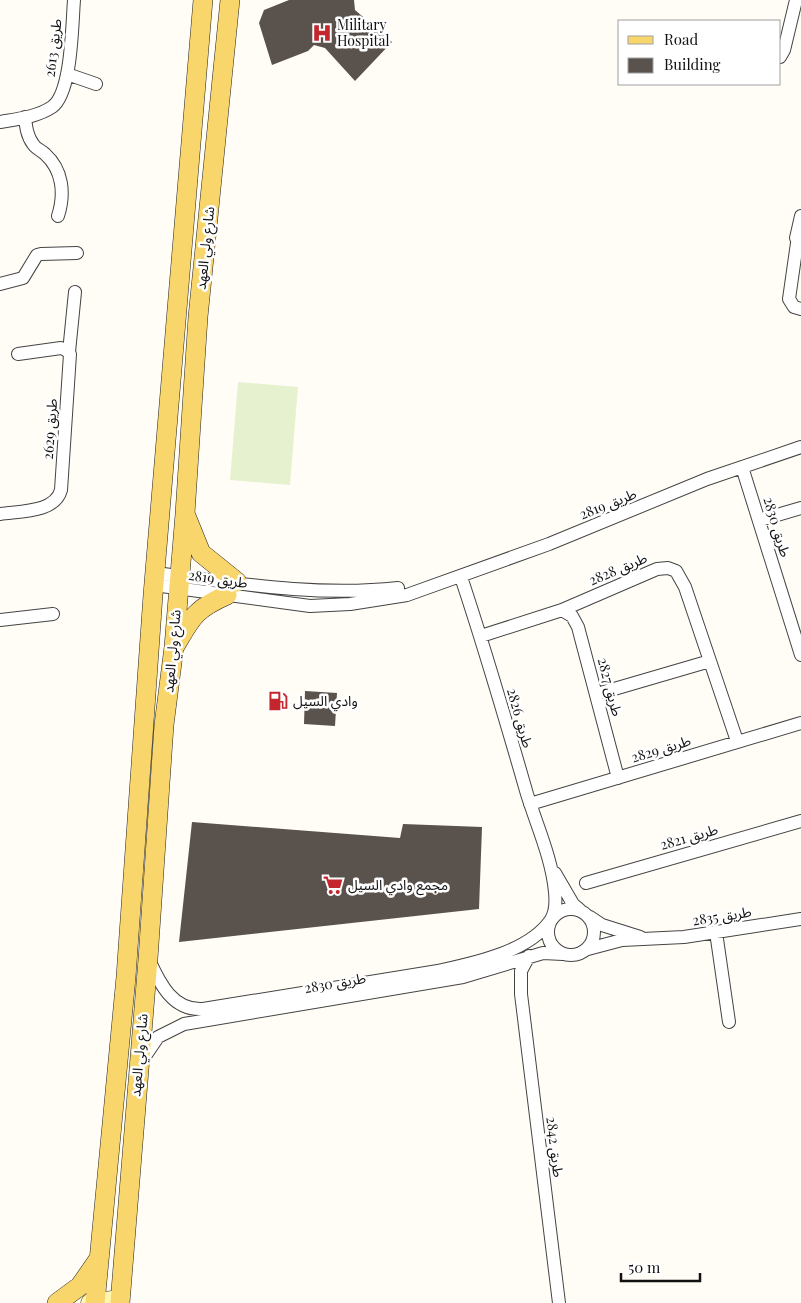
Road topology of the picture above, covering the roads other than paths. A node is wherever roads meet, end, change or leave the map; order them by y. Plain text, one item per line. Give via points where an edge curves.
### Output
1 (74, 0) edge
2 (203, 0) edge
3 (230, 0) edge
4 (796, 0) edge
5 (781, 55) edge
6 (67, 74) junction
7 (96, 84) dead end
8 (24, 117) junction
9 (0, 122) edge
10 (58, 216) dead end
11 (801, 216) edge
12 (799, 244) edge
13 (77, 254) dead end
14 (0, 284) edge
15 (75, 292) dead end
16 (801, 309) edge
17 (69, 352) junction
18 (18, 354) dead end
19 (801, 447) edge
20 (742, 467) junction
21 (801, 508) edge
22 (0, 514) edge
23 (185, 514) junction
24 (760, 520) junction
25 (461, 577) junction
26 (166, 580) junction
27 (425, 588) junction
28 (232, 589) junction
29 (346, 591) junction
30 (311, 592) junction
31 (350, 604) junction
32 (310, 606) junction
33 (562, 610) junction
34 (53, 614) dead end
35 (0, 620) edge
36 (481, 636) junction
37 (174, 647) junction
38 (801, 655) edge
39 (710, 661) junction
40 (597, 694) junction
41 (801, 723) edge
42 (737, 741) junction
43 (618, 778) junction
44 (530, 804) junction
45 (801, 821) edge
46 (550, 868) junction
47 (586, 883) dead end
48 (583, 912) junction
49 (801, 919) edge
50 (551, 920) junction
51 (716, 932) junction
52 (647, 939) junction
53 (588, 949) junction
54 (562, 954) junction
55 (529, 956) junction
56 (148, 959) junction
57 (504, 959) junction
58 (521, 994) junction
59 (729, 1022) dead end
60 (137, 1076) junction
61 (99, 1257) junction
62 (120, 1301) edge
63 (57, 1303) edge
64 (90, 1303) edge
65 (95, 1303) edge
66 (559, 1303) edge

1 - 6 street, طريق 2613
2 - 26 main road, شارع ولي العهد via 168,424
3 - 23 main road, شارع ولي العهد via 198,317
4 - 5 street
6 - 7 street
6 - 8 street, طريق 2613 via 60,99 45,111
8 - 9 street
8 - 10 street via 31,142 46,154 58,172 63,189
11 - 12 street via 796,238
12 - 16 street via 789,299 794,307
13 - 14 street via 41,254 23,278
15 - 17 street, طريق 2629
17 - 18 street via 61,348
17 - 22 street, طريق 2629 via 60,495 46,507
19 - 20 street, طريق 2819
20 - 24 street, طريق 2830
20 - 25 street, طريق 2819
21 - 24 street
23 - 26 main road, شارع ولي العهد
23 - 28 main road via 201,553
24 - 38 street, طريق 2830
25 - 27 street, طريق 2819
25 - 36 street, طريق 2826
26 - 28 street, طريق 2819
26 - 37 main road, شارع ولي العهد
26 - 61 main road, شارع ولي العهد
27 - 29 street, طريق 2819
27 - 31 street, طريق 2819 via 407,595
28 - 30 street, طريق 2819
28 - 32 street, طريق 2819
28 - 37 main road via 193,616
29 - 30 street, طريق 2819
29 - 31 street
30 - 32 street
31 - 32 street, طريق 2819
33 - 36 street, طريق 2828
33 - 39 street, طريق 2828 via 646,572 668,568 681,578
33 - 40 street, طريق 2827 via 572,616 578,627
34 - 35 street
36 - 44 street, طريق 2826
37 - 56 main road, شارع ولي العهد via 164,725
39 - 40 street
39 - 42 street, طريق 2828
40 - 43 street, طريق 2827
41 - 42 street, طريق 2829
42 - 43 street, طريق 2829
43 - 44 street, طريق 2829
44 - 46 street, طريق 2826
45 - 47 street, طريق 2821
46 - 48 street, طريق 2826 via 573,904
46 - 50 street, طريق 2826 via 556,908
48 - 50 street via 567,909
48 - 52 street, طريق 2835 via 602,925
48 - 53 street via 591,919 595,931
49 - 51 street, طريق 2835
50 - 54 street via 549,940
50 - 57 street, طريق 2830 via 535,938
51 - 52 street, طريق 2835
51 - 59 street
52 - 53 street, طريق 2835 via 622,940
53 - 54 street via 576,956
54 - 55 street, طريق 2830
55 - 57 street, طريق 2830
55 - 58 street, طريق 2842 via 521,971
56 - 57 street, طريق 2830 via 176,1003 193,1010
56 - 60 main road, شارع ولي العهد
57 - 58 street, طريق 2842
57 - 60 street, طريق 2830 via 463,977 184,1024 152,1042
58 - 66 street, طريق 2842
60 - 62 main road, شارع ولي العهد
61 - 63 main road via 80,1286
61 - 65 main road, شارع ولي العهد
62 - 65 street
64 - 65 street

